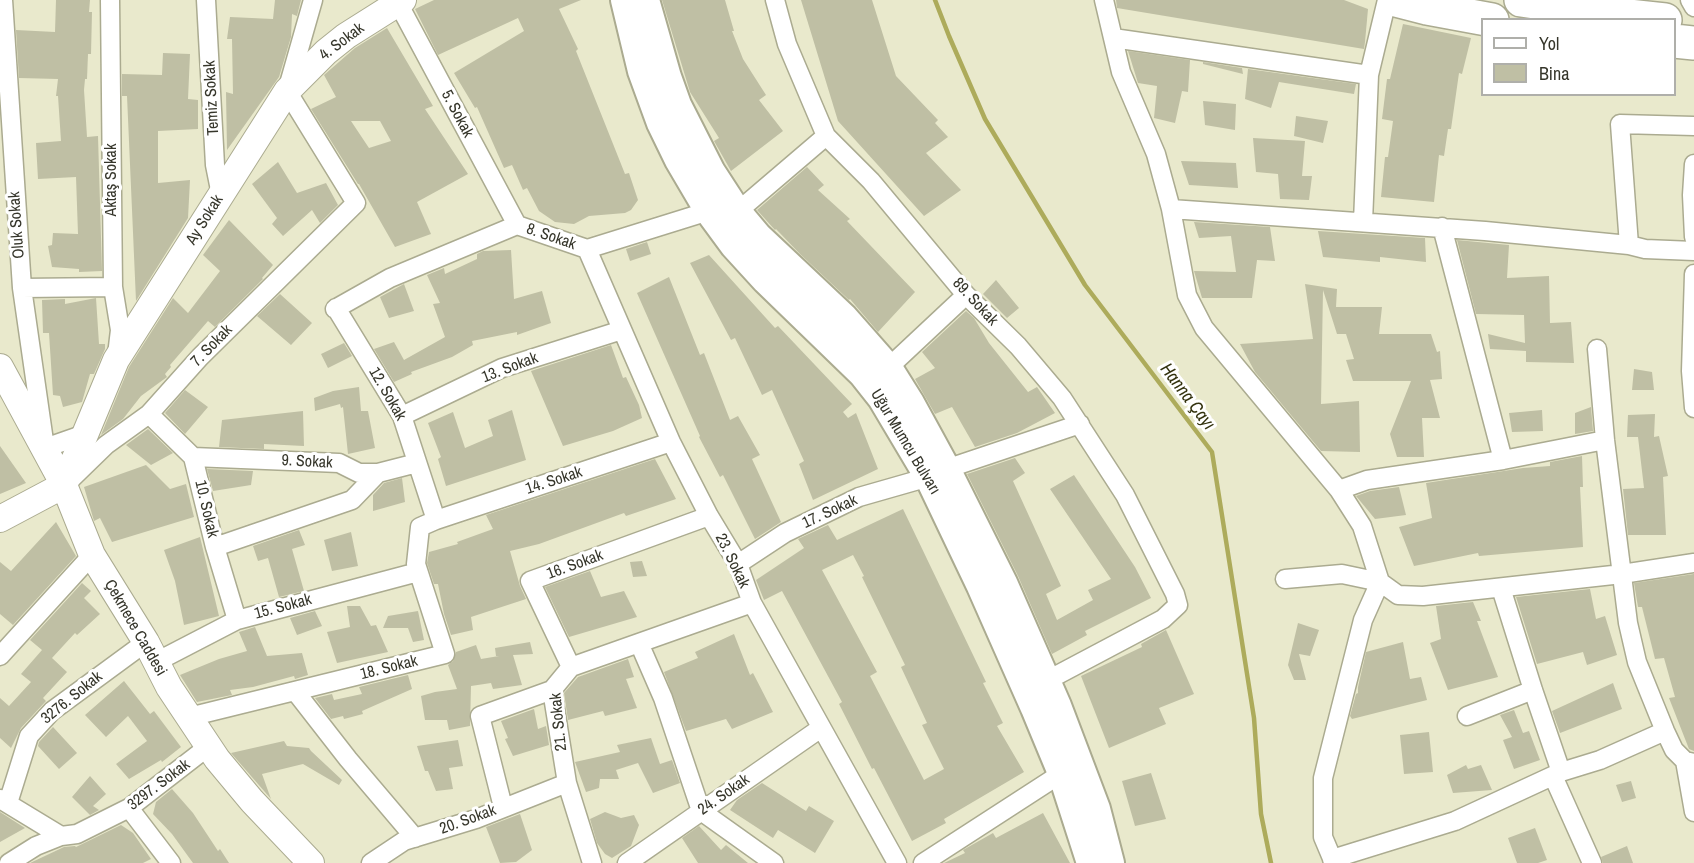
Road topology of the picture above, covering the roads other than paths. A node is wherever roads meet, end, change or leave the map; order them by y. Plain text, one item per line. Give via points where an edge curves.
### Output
1 (3, 0) edge
2 (110, 0) edge
3 (206, 0) edge
4 (313, 0) edge
5 (625, 0) edge
6 (645, 0) edge
7 (775, 0) edge
8 (1104, 0) edge
9 (1387, 0) edge
10 (1396, 0) edge
11 (1521, 0) edge
12 (1690, 0) edge
13 (400, 1) edge
14 (1694, 7) edge
15 (1635, 8) edge
16 (1481, 18) edge
17 (1660, 18) edge
18 (1676, 20) edge
19 (1694, 22) edge
20 (1113, 38) junction
21 (1676, 41) edge
22 (1694, 43) edge
23 (1369, 75) junction
24 (287, 91) junction
25 (1694, 126) edge
26 (826, 136) junction
27 (1694, 164) edge
28 (221, 195) junction
29 (1172, 209) junction
30 (709, 211) junction
31 (737, 212) junction
32 (1363, 222) junction
33 (517, 225) junction
34 (1442, 227) junction
35 (1694, 237) edge
36 (1629, 245) junction
37 (587, 249) junction
38 (1694, 252) edge
39 (1694, 274) edge
40 (113, 287) junction
41 (22, 288) junction
42 (966, 295) junction
43 (335, 309) joint
44 (622, 330) junction
45 (1597, 348) dead end
46 (116, 360) junction
47 (0, 367) edge
48 (888, 368) junction
49 (1694, 408) edge
50 (149, 414) junction
51 (402, 416) junction
52 (1080, 424) junction
53 (85, 434) junction
54 (1605, 440) junction
55 (671, 442) junction
56 (45, 448) junction
57 (193, 457) junction
58 (1503, 460) junction
59 (417, 463) junction
60 (378, 472) junction
61 (938, 473) junction
62 (64, 485) junction
63 (1339, 490) junction
64 (709, 516) junction
65 (0, 519) edge
66 (436, 520) junction
67 (215, 547) junction
68 (92, 555) junction
69 (1694, 563) edge
70 (738, 564) junction
71 (418, 572) junction
72 (1622, 574) junction
73 (1285, 579) dead end
74 (1380, 582) junction
75 (1501, 588) junction
76 (752, 603) junction
77 (237, 620) junction
78 (639, 643) junction
79 (151, 652) junction
80 (0, 656) edge
81 (571, 667) junction
82 (1046, 681) junction
83 (552, 690) junction
84 (1533, 690) junction
85 (295, 691) junction
86 (1467, 716) dead end
87 (189, 717) junction
88 (821, 728) junction
89 (1665, 731) junction
90 (209, 746) junction
91 (1689, 762) edge
92 (1062, 773) junction
93 (1557, 774) junction
94 (567, 783) junction
95 (4, 801) edge
96 (503, 807) junction
97 (129, 808) junction
98 (701, 812) junction
99 (1694, 812) edge
100 (61, 836) junction
101 (415, 838) junction
102 (1333, 861) edge
103 (9, 863) edge
104 (171, 863) edge
105 (311, 863) edge
106 (371, 863) edge
107 (592, 863) edge
108 (627, 863) edge
109 (774, 863) edge
110 (897, 863) edge
111 (923, 863) edge
112 (1091, 863) edge
113 (1110, 863) edge
114 (1592, 863) edge

1 - 41 street, Oluk Sokak
2 - 40 street, Aktaş Sokak
3 - 28 street, Temiz Sokak via 215,165
4 - 24 street, Ay Sokak
5 - 30 main road, Uğur Mumcu Bulvarı via 642,71 661,123
6 - 31 main road, Uğur Mumcu Bulvarı via 677,105 711,172
7 - 26 street, 89. Sokak via 787,44
8 - 20 street
9 - 23 street
10 - 16 highway
11 - 15 highway
12 - 14 street
13 - 24 main road, 4. Sokak via 346,36
13 - 33 street, 5. Sokak
15 - 17 highway
18 - 19 highway
20 - 23 street
20 - 29 street via 1121,72 1156,154
21 - 22 highway
23 - 32 street
24 - 28 main road, Ay Sokak
24 - 50 street, 7. Sokak via 356,203 200,357
25 - 36 street via 1620,124
26 - 31 street
26 - 42 street, 89. Sokak via 871,181
27 - 35 street
28 - 46 main road, Ay Sokak
29 - 32 street
29 - 63 street via 1187,295 1204,328
30 - 37 street, 8. Sokak
30 - 61 main road, Uğur Mumcu Bulvarı via 766,279 863,374
31 - 48 main road, Uğur Mumcu Bulvarı via 844,318
32 - 34 street
33 - 37 street, 8. Sokak
33 - 43 street, 8. Sokak via 390,278
34 - 36 street
34 - 58 street
36 - 38 street
37 - 44 street, 23. Sokak
39 - 49 street via 1690,371
40 - 41 street
40 - 46 street, Aktaş Sokak via 120,330
41 - 56 street, Oluk Sokak
42 - 48 street
42 - 52 street, 89. Sokak via 1042,372
43 - 51 street, 12. Sokak
44 - 51 street, 13. Sokak via 502,368
44 - 55 street, 23. Sokak
45 - 54 street
46 - 53 main road, Ay Sokak
47 - 56 main road, Çekmece Caddesi
48 - 61 main road, Uğur Mumcu Bulvarı via 910,403
50 - 57 street, 10. Sokak
50 - 62 street, 7. Sokak via 106,445
51 - 59 street, 12. Sokak
52 - 61 street, 17. Sokak
52 - 82 street, 89. Sokak via 1125,495 1169,579 1178,605 1163,619
53 - 56 street
53 - 62 main road, Ay Sokak
54 - 58 street
54 - 72 street
55 - 64 street, 23. Sokak
55 - 66 street, 14. Sokak
56 - 62 main road, Çekmece Caddesi
57 - 60 street, 9. Sokak via 339,463 359,473
57 - 67 street, 10. Sokak
58 - 63 street via 1367,480
59 - 60 street, 9. Sokak
59 - 66 street, 12. Sokak
60 - 67 street via 352,500
61 - 70 street, 17. Sokak via 858,498 785,533
61 - 82 main road, Uğur Mumcu Bulvarı via 1003,583
61 - 92 main road, Uğur Mumcu Bulvarı via 981,586
62 - 65 main road
62 - 68 main road, Çekmece Caddesi
63 - 74 street via 1362,526
64 - 70 street, 23. Sokak
64 - 81 street, 16. Sokak via 530,581
66 - 71 street, 18. Sokak via 420,527
67 - 77 street, 10. Sokak
68 - 79 main road, Çekmece Caddesi
68 - 80 street
69 - 72 street
70 - 76 street, 23. Sokak
71 - 77 street, 15. Sokak
71 - 85 street, 18. Sokak via 445,654
72 - 75 street
72 - 89 street via 1637,662
73 - 74 street via 1342,574
74 - 75 street via 1398,595
74 - 102 street via 1363,620 1323,778 1323,837
75 - 84 street
76 - 78 street
76 - 88 street, 23. Sokak
77 - 79 street, 15. Sokak
78 - 81 street
78 - 98 street via 663,698
79 - 87 main road, Çekmece Caddesi
79 - 95 street, 3276. Sokak via 52,711 29,736
81 - 83 street, 21. Sokak
82 - 113 main road, Uğur Mumcu Bulvarı via 1092,798
83 - 94 street, 21. Sokak
83 - 96 street via 480,716
84 - 86 street
84 - 93 street
85 - 87 street, 18. Sokak
85 - 101 street
87 - 90 main road, Çekmece Caddesi
88 - 98 street, 24. Sokak
88 - 110 street, 23. Sokak
89 - 91 street via 1674,750
89 - 93 street
90 - 97 street, 3297. Sokak
90 - 105 main road, Çekmece Caddesi via 252,801
91 - 99 street
92 - 111 street
92 - 112 main road, Uğur Mumcu Bulvarı
93 - 102 street via 1455,820
93 - 114 street
94 - 96 street, 20. Sokak
94 - 107 street, 21. Sokak
95 - 100 street
96 - 101 street, 20. Sokak
97 - 100 street, 3297. Sokak via 77,834
97 - 104 street
98 - 108 street, 24. Sokak
98 - 109 street
100 - 103 street, 3297. Sokak
101 - 106 street, 20. Sokak

